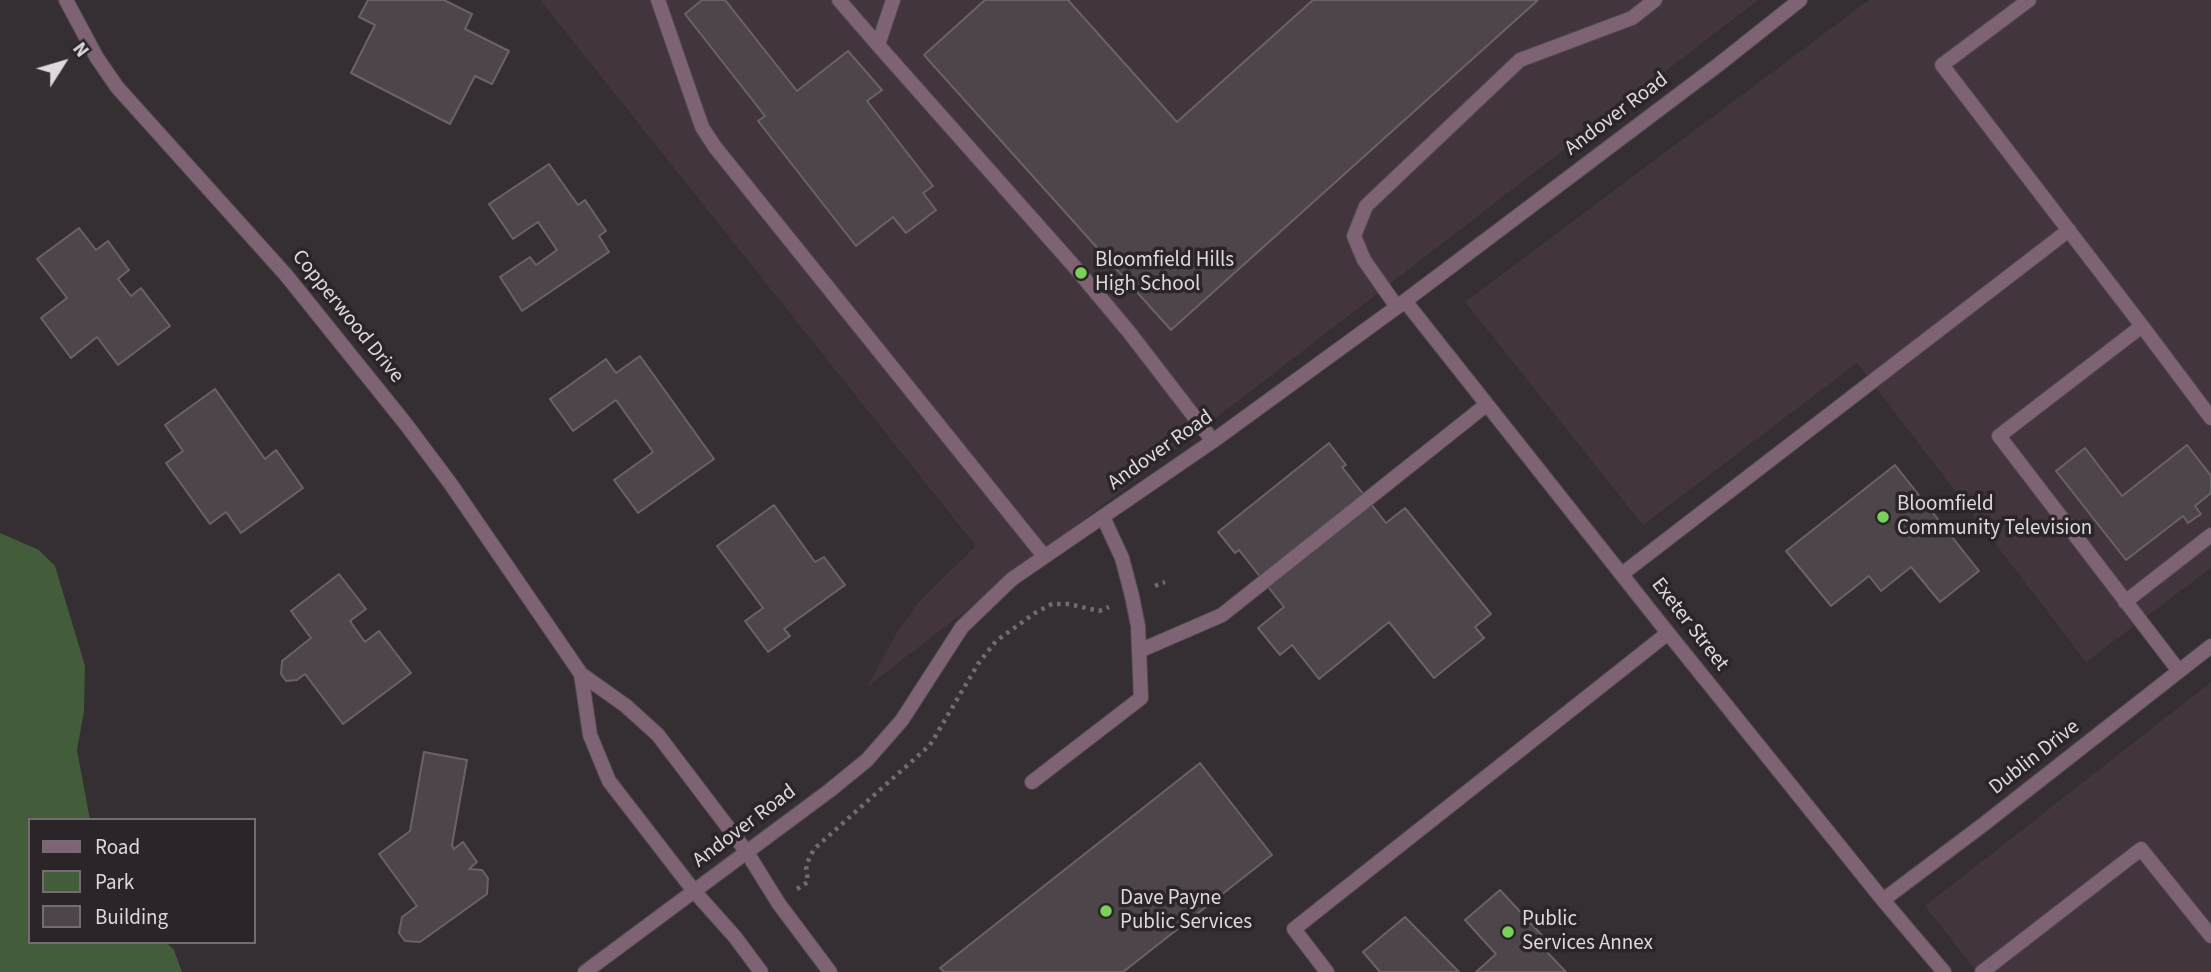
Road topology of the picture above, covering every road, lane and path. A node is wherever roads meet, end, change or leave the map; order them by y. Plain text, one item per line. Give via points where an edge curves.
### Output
1 (66, 0) edge
2 (658, 0) edge
3 (839, 0) edge
4 (893, 0) edge
5 (1655, 0) edge
6 (1800, 0) edge
7 (2029, 0) edge
8 (878, 45) junction
9 (2069, 230) junction
10 (1401, 304) junction
11 (2142, 326) junction
12 (1486, 405) junction
13 (2211, 418) edge
14 (1213, 441) junction
15 (1103, 517) junction
16 (2211, 535) edge
17 (1044, 556) junction
18 (1622, 574) junction
19 (2125, 602) junction
20 (1099, 611) dead end
21 (1668, 633) junction
22 (2211, 646) edge
23 (1139, 651) junction
24 (2179, 671) junction
25 (581, 674) junction
26 (1032, 782) dead end
27 (747, 851) junction
28 (796, 890) dead end
29 (694, 891) junction
30 (1883, 900) junction
31 (2211, 936) edge
32 (584, 972) edge
33 (761, 972) edge
34 (830, 972) edge
35 (1327, 972) edge
36 (1944, 972) edge
37 (1982, 972) edge

1 - 25 street, Copperwood Drive via 117,87 286,275 405,423
2 - 17 street via 702,127 715,147
3 - 8 street
4 - 8 street
5 - 10 street, Exeter Street via 1632,18 1520,60 1366,206 1353,236 1364,260
6 - 10 street, Andover Road
7 - 9 street via 1941,65
8 - 14 street via 1073,265
9 - 11 street
9 - 18 street
10 - 12 street, Exeter Street
10 - 14 street, Andover Road
11 - 13 street
11 - 19 street via 2000,436
12 - 18 street, Exeter Street
12 - 23 street via 1222,615
14 - 15 street, Andover Road
15 - 17 street, Andover Road
15 - 23 street via 1122,558 1138,626
16 - 19 street
17 - 27 street, Andover Road via 1001,588 962,627 902,720 867,760
18 - 21 street, Exeter Street
19 - 24 street
20 - 28 path via 1052,604 996,641 930,745 814,849 806,865 808,882
21 - 30 street, Exeter Street
21 - 35 street via 1294,929
22 - 24 street, Dublin Drive
23 - 26 street via 1141,698
24 - 30 street, Dublin Drive
25 - 27 street, Copperwood Drive via 658,735
25 - 29 street, Copperwood Drive via 590,735 609,781
27 - 29 street, Andover Road
27 - 34 street, Copperwood Drive via 779,904
29 - 32 street, Andover Road
29 - 33 street, Copperwood Drive
30 - 36 street, Exeter Street
31 - 37 street via 2141,849

